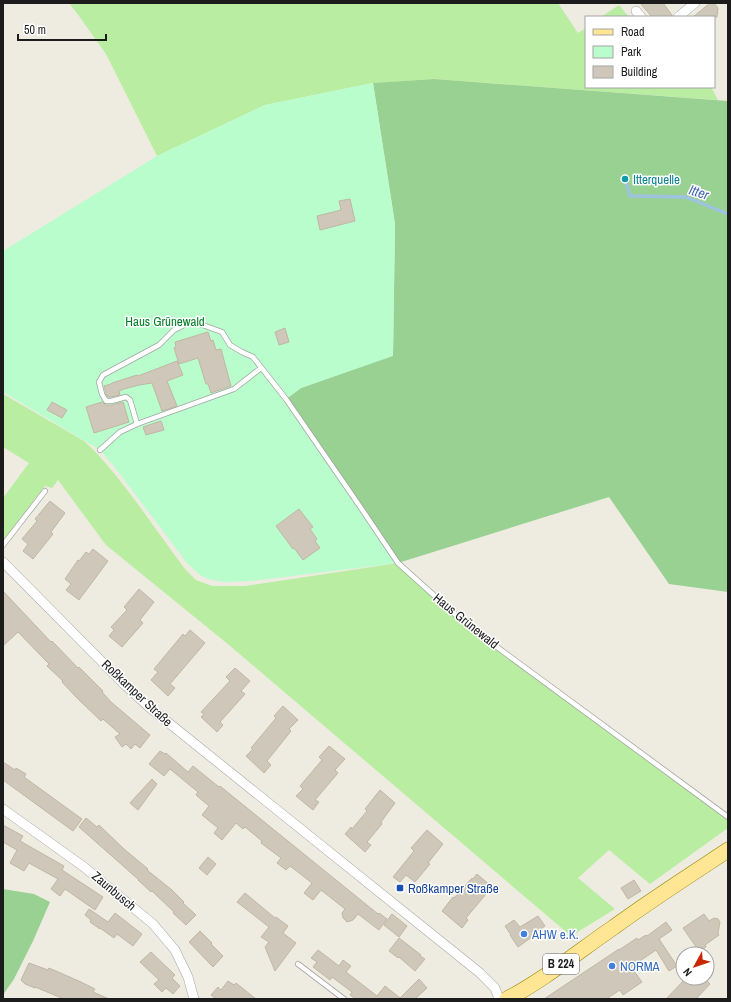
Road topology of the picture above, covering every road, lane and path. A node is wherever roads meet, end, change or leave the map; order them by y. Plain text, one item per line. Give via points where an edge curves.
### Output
1 (695, 3) edge
2 (679, 16) edge
3 (261, 368) junction
4 (137, 424) junction
5 (100, 450) dead end
6 (46, 491) dead end
7 (3, 545) edge
8 (3, 562) edge
9 (3, 809) edge
10 (728, 817) edge
11 (728, 850) edge
12 (298, 964) dead end
13 (194, 999) edge
14 (344, 999) edge
15 (499, 999) edge
16 (507, 999) edge

1 - 2 street
3 - 4 lane via 234,389
3 - 4 lane, Haus Grünewald via 254,357 230,344 222,332 200,324 188,323 174,330 159,346 103,375 99,382 106,401 126,397 130,400
3 - 10 lane, Haus Grünewald via 286,399 398,563 467,625
4 - 5 lane via 120,432
6 - 7 lane
8 - 15 street, Roßkamper Straße via 149,707 480,973 495,988
9 - 13 street, Zaunbusch via 84,866 153,924 175,950 188,977
11 - 16 main road, B 224 via 548,974
12 - 14 lane

